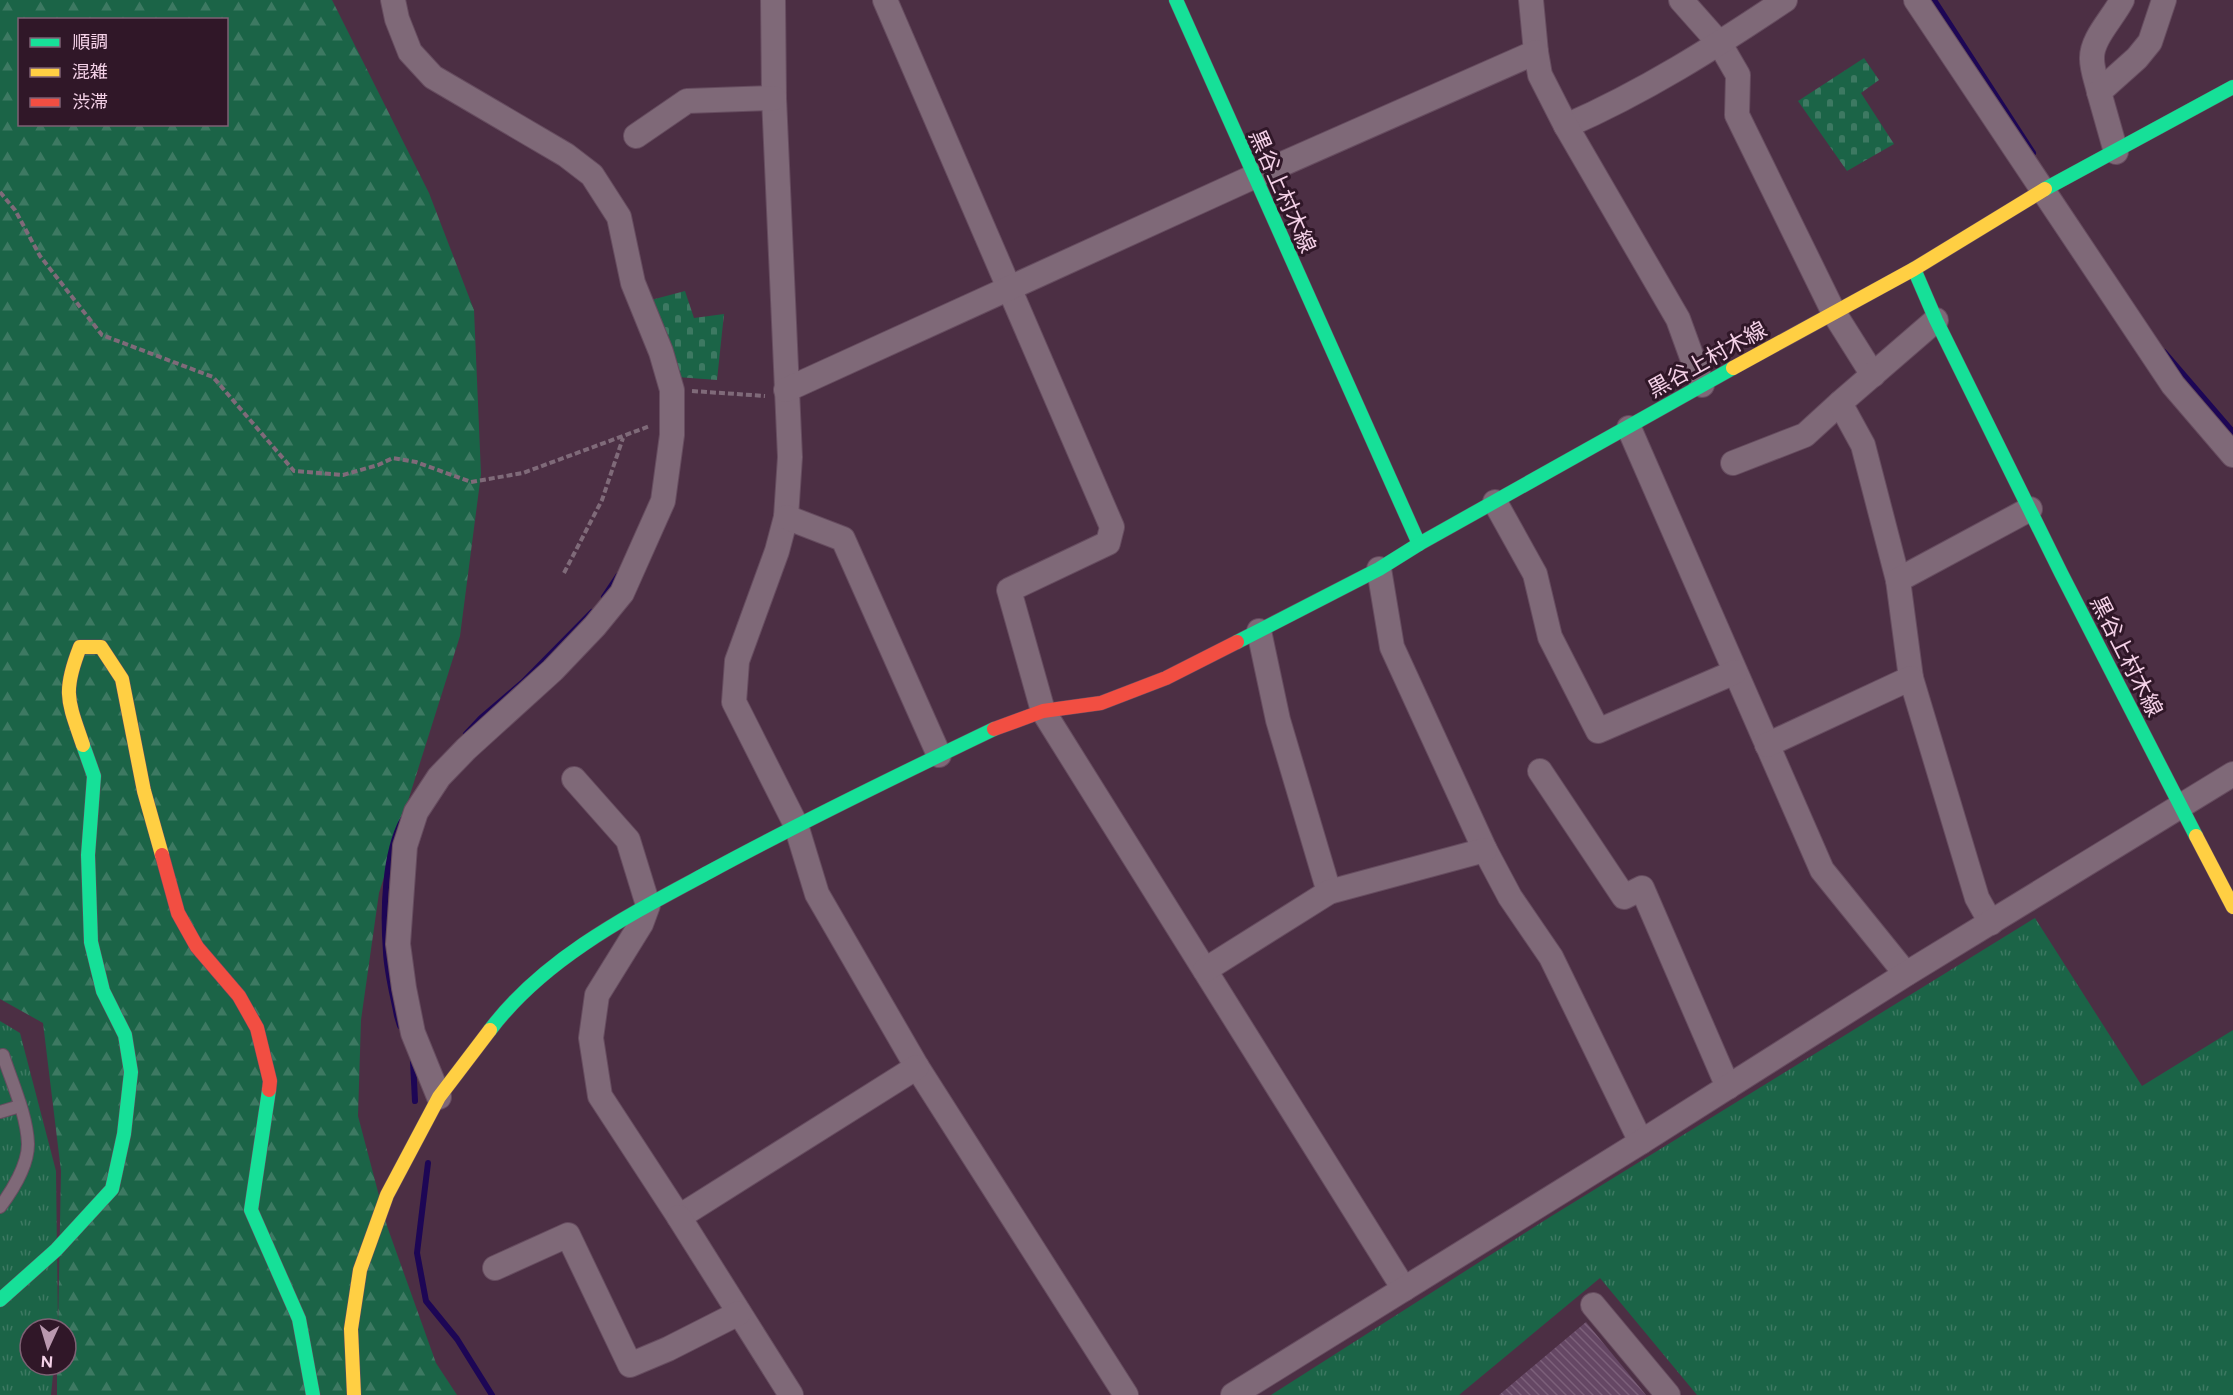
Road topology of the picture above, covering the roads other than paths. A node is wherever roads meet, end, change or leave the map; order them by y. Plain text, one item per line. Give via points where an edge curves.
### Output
1 (393, 0) edge
2 (772, 0) edge
3 (885, 0) edge
4 (1176, 0) edge
5 (1531, 0) edge
6 (1681, 0) edge
7 (1785, 0) edge
8 (1916, 0) edge
9 (2122, 0) edge
10 (2164, 0) edge
11 (1719, 44) junction
12 (1536, 52) junction
13 (2233, 87) edge
14 (2099, 92) junction
15 (774, 98) junction
16 (1566, 126) junction
17 (636, 136) dead end
18 (2116, 152) junction
19 (1253, 177) junction
20 (2042, 191) junction
21 (1914, 269) junction
22 (1011, 289) junction
23 (1833, 313) junction
24 (1936, 320) junction
25 (1873, 375) junction
26 (1702, 385) junction
27 (786, 390) junction
28 (1840, 403) junction
29 (1629, 428) junction
30 (2233, 455) edge
31 (1733, 463) dead end
32 (1495, 502) junction
33 (2030, 509) junction
34 (786, 517) junction
35 (1419, 544) junction
36 (1379, 569) junction
37 (1898, 580) junction
38 (1259, 631) junction
39 (1734, 672) junction
40 (1911, 678) junction
41 (1043, 711) junction
42 (1767, 745) junction
43 (939, 755) junction
44 (1540, 771) dead end
45 (2233, 774) edge
46 (574, 778) dead end
47 (2180, 807) junction
48 (796, 825) junction
49 (1485, 850) junction
50 (1329, 892) junction
51 (648, 906) junction
52 (2233, 907) edge
53 (1991, 922) junction
54 (1205, 970) junction
55 (1906, 975) junction
56 (1, 1055) edge
57 (917, 1067) junction
58 (1728, 1087) junction
59 (439, 1097) junction
60 (20, 1106) junction
61 (0, 1112) edge
62 (1641, 1142) junction
63 (0, 1207) edge
64 (679, 1217) junction
65 (495, 1268) dead end
66 (1404, 1289) junction
67 (0, 1300) edge
68 (1593, 1305) dead end
69 (740, 1313) junction
70 (313, 1395) edge
71 (354, 1395) edge
72 (791, 1395) edge
73 (1126, 1395) edge
74 (1233, 1395) edge
75 (1668, 1395) edge

1 - 59 street via 410,52 433,77 566,154 592,175 618,217 633,283 672,390 672,435 663,501 622,593 553,670 439,777 416,812 405,846 398,944 413,1033
2 - 15 street
3 - 22 street
4 - 19 street, 黒谷上村木線
5 - 12 street
6 - 11 street
7 - 11 street
8 - 20 street
9 - 14 street via 2097,39 2091,59
10 - 14 street via 2150,42
11 - 16 street via 1612,106
11 - 23 street via 1738,75 1737,115
12 - 16 street via 1540,75
12 - 19 street
13 - 18 street
14 - 18 street
15 - 17 street via 687,101
15 - 27 street
16 - 26 street via 1678,319
18 - 20 street
19 - 22 street
19 - 35 street, 黒谷上村木線
20 - 21 street
20 - 30 street via 2173,385
21 - 23 street, 黒谷上村木線
21 - 24 street, 黒谷上村木線
22 - 27 street
22 - 41 street via 1112,526 1108,543 1009,590
23 - 25 street
23 - 26 street, 黒谷上村木線
24 - 25 street
24 - 33 street, 黒谷上村木線
25 - 28 street
26 - 29 street, 黒谷上村木線
27 - 34 street via 790,457
28 - 31 street via 1805,435
28 - 37 street via 1863,445
29 - 32 street, 黒谷上村木線
29 - 39 street
32 - 35 street, 黒谷上村木線
32 - 39 street via 1535,574 1550,638 1598,731
33 - 37 street
33 - 47 street, 黒谷上村木線
34 - 43 street via 843,539
34 - 48 street via 737,661 734,702
35 - 36 street
36 - 38 street
36 - 49 street via 1392,647
37 - 40 street
38 - 41 street via 1167,678 1112,699
38 - 50 street via 1278,720
39 - 42 street
40 - 42 street
40 - 53 street via 1977,898
41 - 43 street via 999,726
41 - 54 street
42 - 55 street via 1822,870
43 - 48 street
44 - 58 street via 1624,897 1642,888
45 - 47 street
46 - 51 street via 628,840
47 - 52 street, 黒谷上村木線
47 - 53 street
48 - 51 street
48 - 57 street via 817,894
49 - 50 street
49 - 62 street via 1510,897 1551,957
50 - 54 street
51 - 59 street via 565,957 502,1014
51 - 64 street via 642,924 597,995 591,1038 600,1096
53 - 55 street
54 - 66 street
55 - 58 street
56 - 60 lane
57 - 64 street
57 - 73 street
58 - 62 street
59 - 71 street via 387,1195 360,1270 351,1329
60 - 61 lane
60 - 63 lane via 28,1147 16,1187
62 - 66 street
64 - 69 street
65 - 69 street via 568,1236 630,1365
66 - 74 street
67 - 70 street via 56,1250 111,1189 124,1134 131,1072 125,1035 103,991 91,942 88,855 94,776 68,701 70,673 80,646 101,647 122,679 144,791 178,913 197,946 239,996 257,1028 270,1081 251,1210 300,1319
68 - 75 street
69 - 72 street

